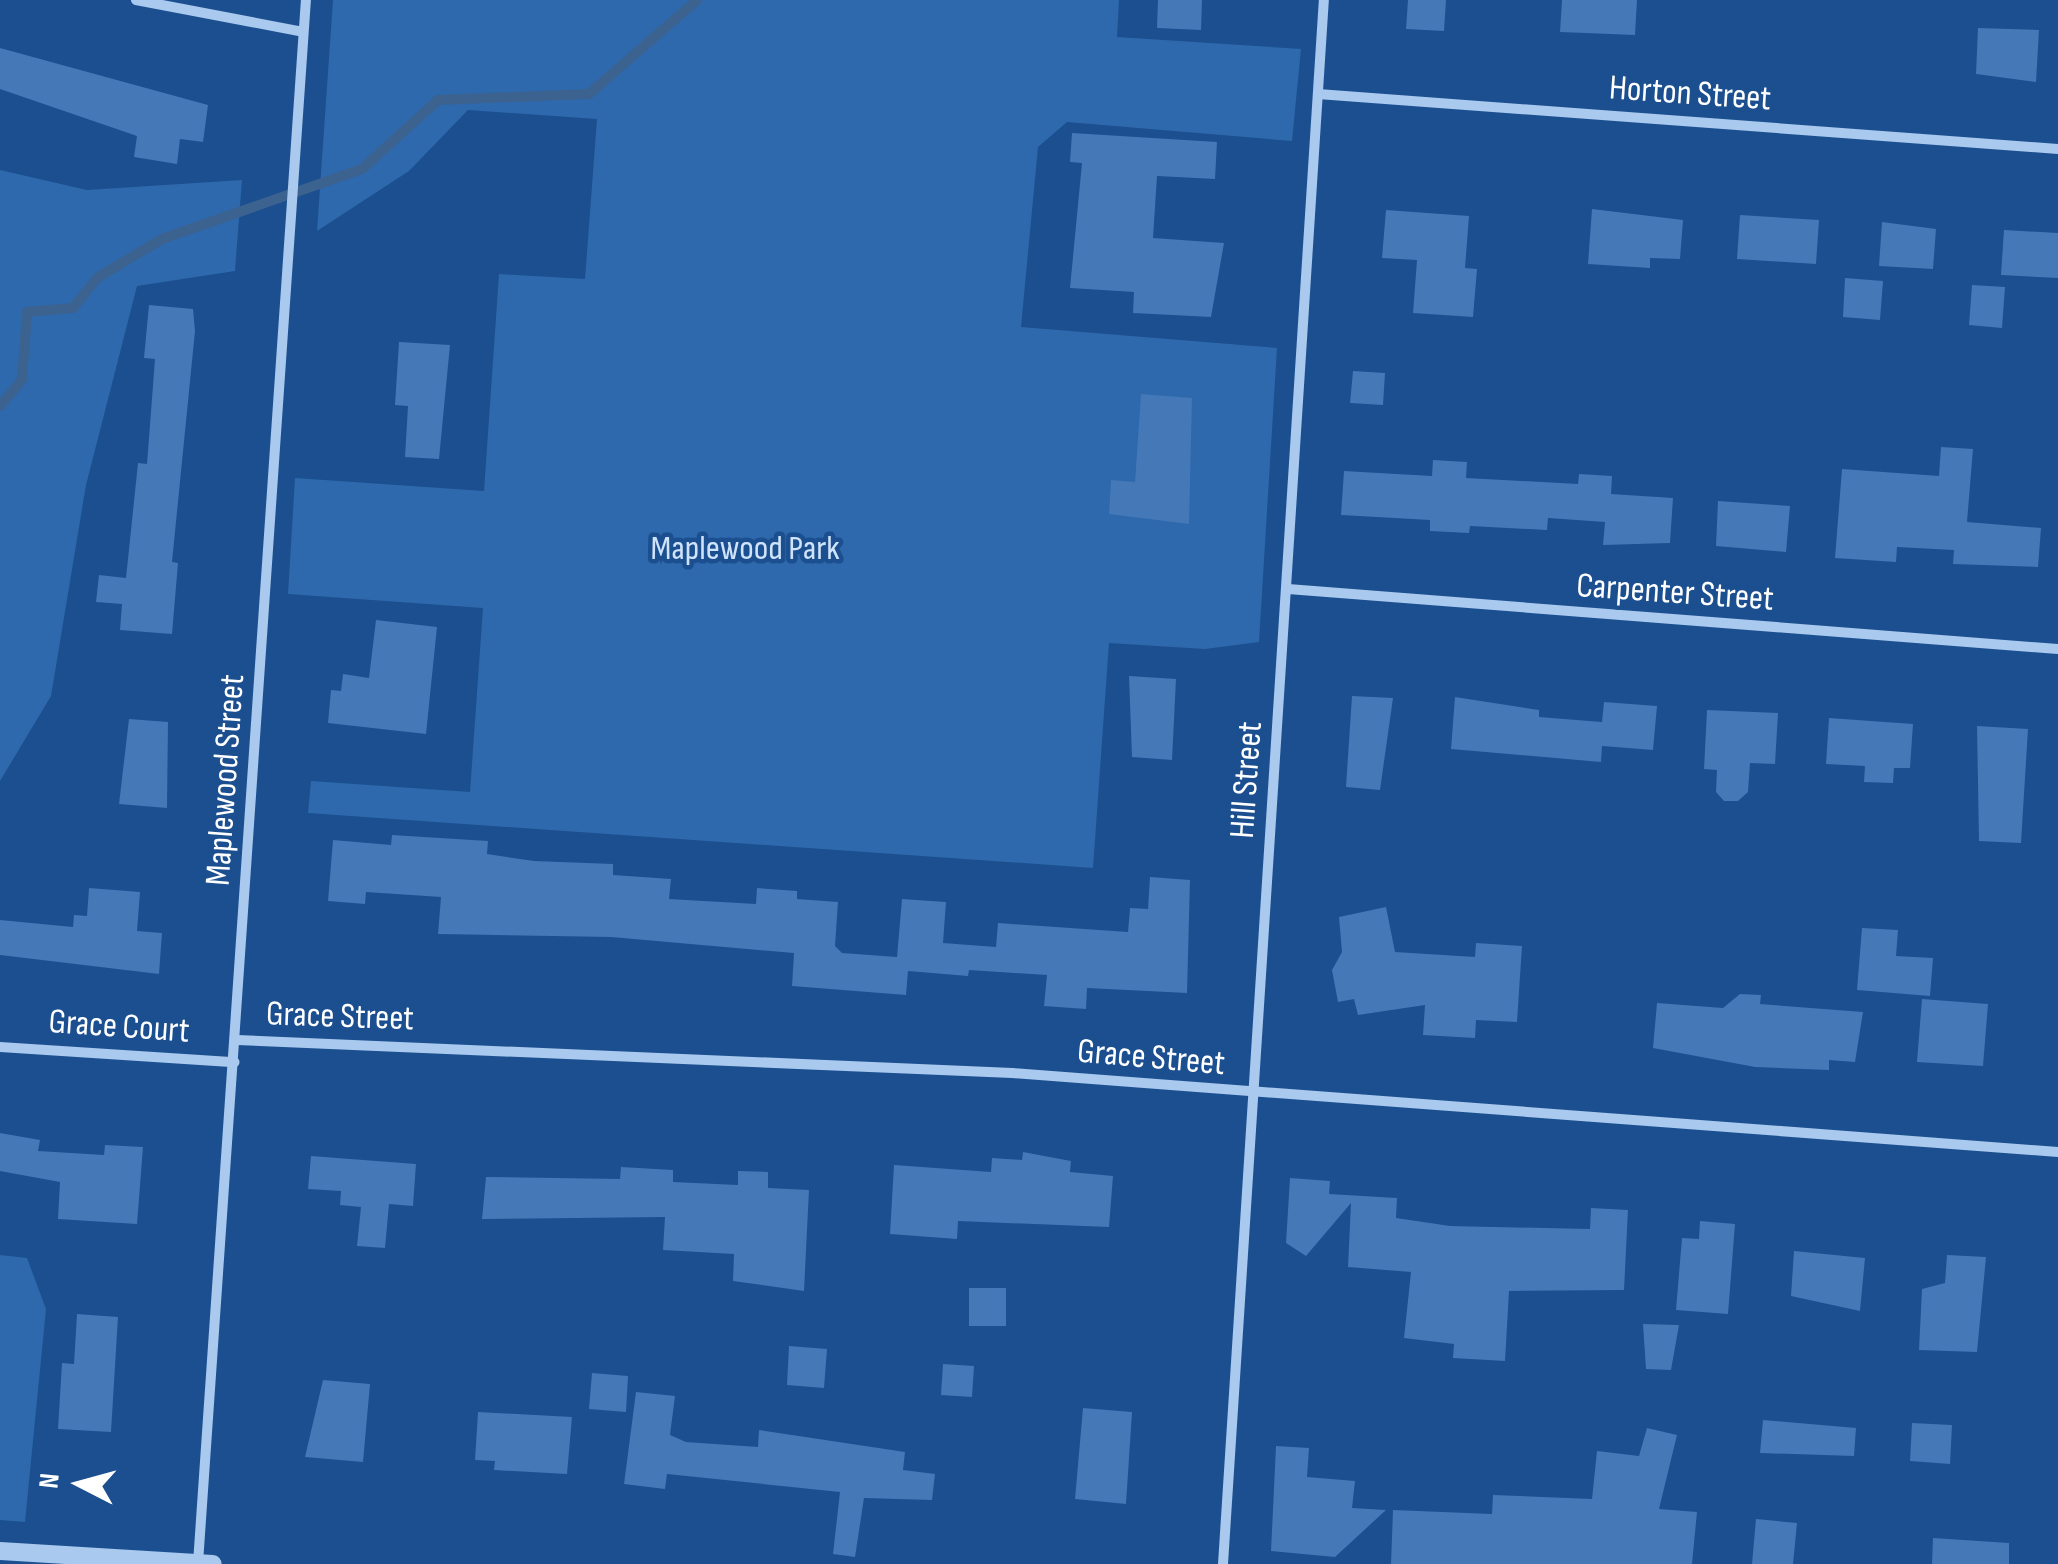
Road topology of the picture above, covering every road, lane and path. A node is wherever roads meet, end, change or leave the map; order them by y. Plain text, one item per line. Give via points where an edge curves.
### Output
1 (136, 0) edge
2 (306, 0) edge
3 (1324, 0) edge
4 (303, 32) junction
5 (1318, 94) junction
6 (2058, 149) edge
7 (1288, 589) junction
8 (2058, 649) edge
9 (237, 1040) junction
10 (0, 1047) edge
11 (235, 1062) junction
12 (1252, 1095) junction
13 (2058, 1152) edge
14 (0, 1550) edge
15 (100, 1561) edge
16 (198, 1563) edge
17 (214, 1564) edge
18 (1223, 1564) edge

1 - 4 street
2 - 4 street, Maplewood Street
3 - 5 street, Hill Street
4 - 9 street, Maplewood Street
5 - 6 street, Horton Street
5 - 7 street, Hill Street
7 - 8 street, Carpenter Street
7 - 12 street, Hill Street
9 - 11 street, Maplewood Street
9 - 12 street, Grace Street via 1012,1073
10 - 11 street, Grace Court
11 - 16 street, Maplewood Street
12 - 13 street, Grace Street
12 - 18 street, Hill Street
14 - 15 street
15 - 16 street
16 - 17 street

